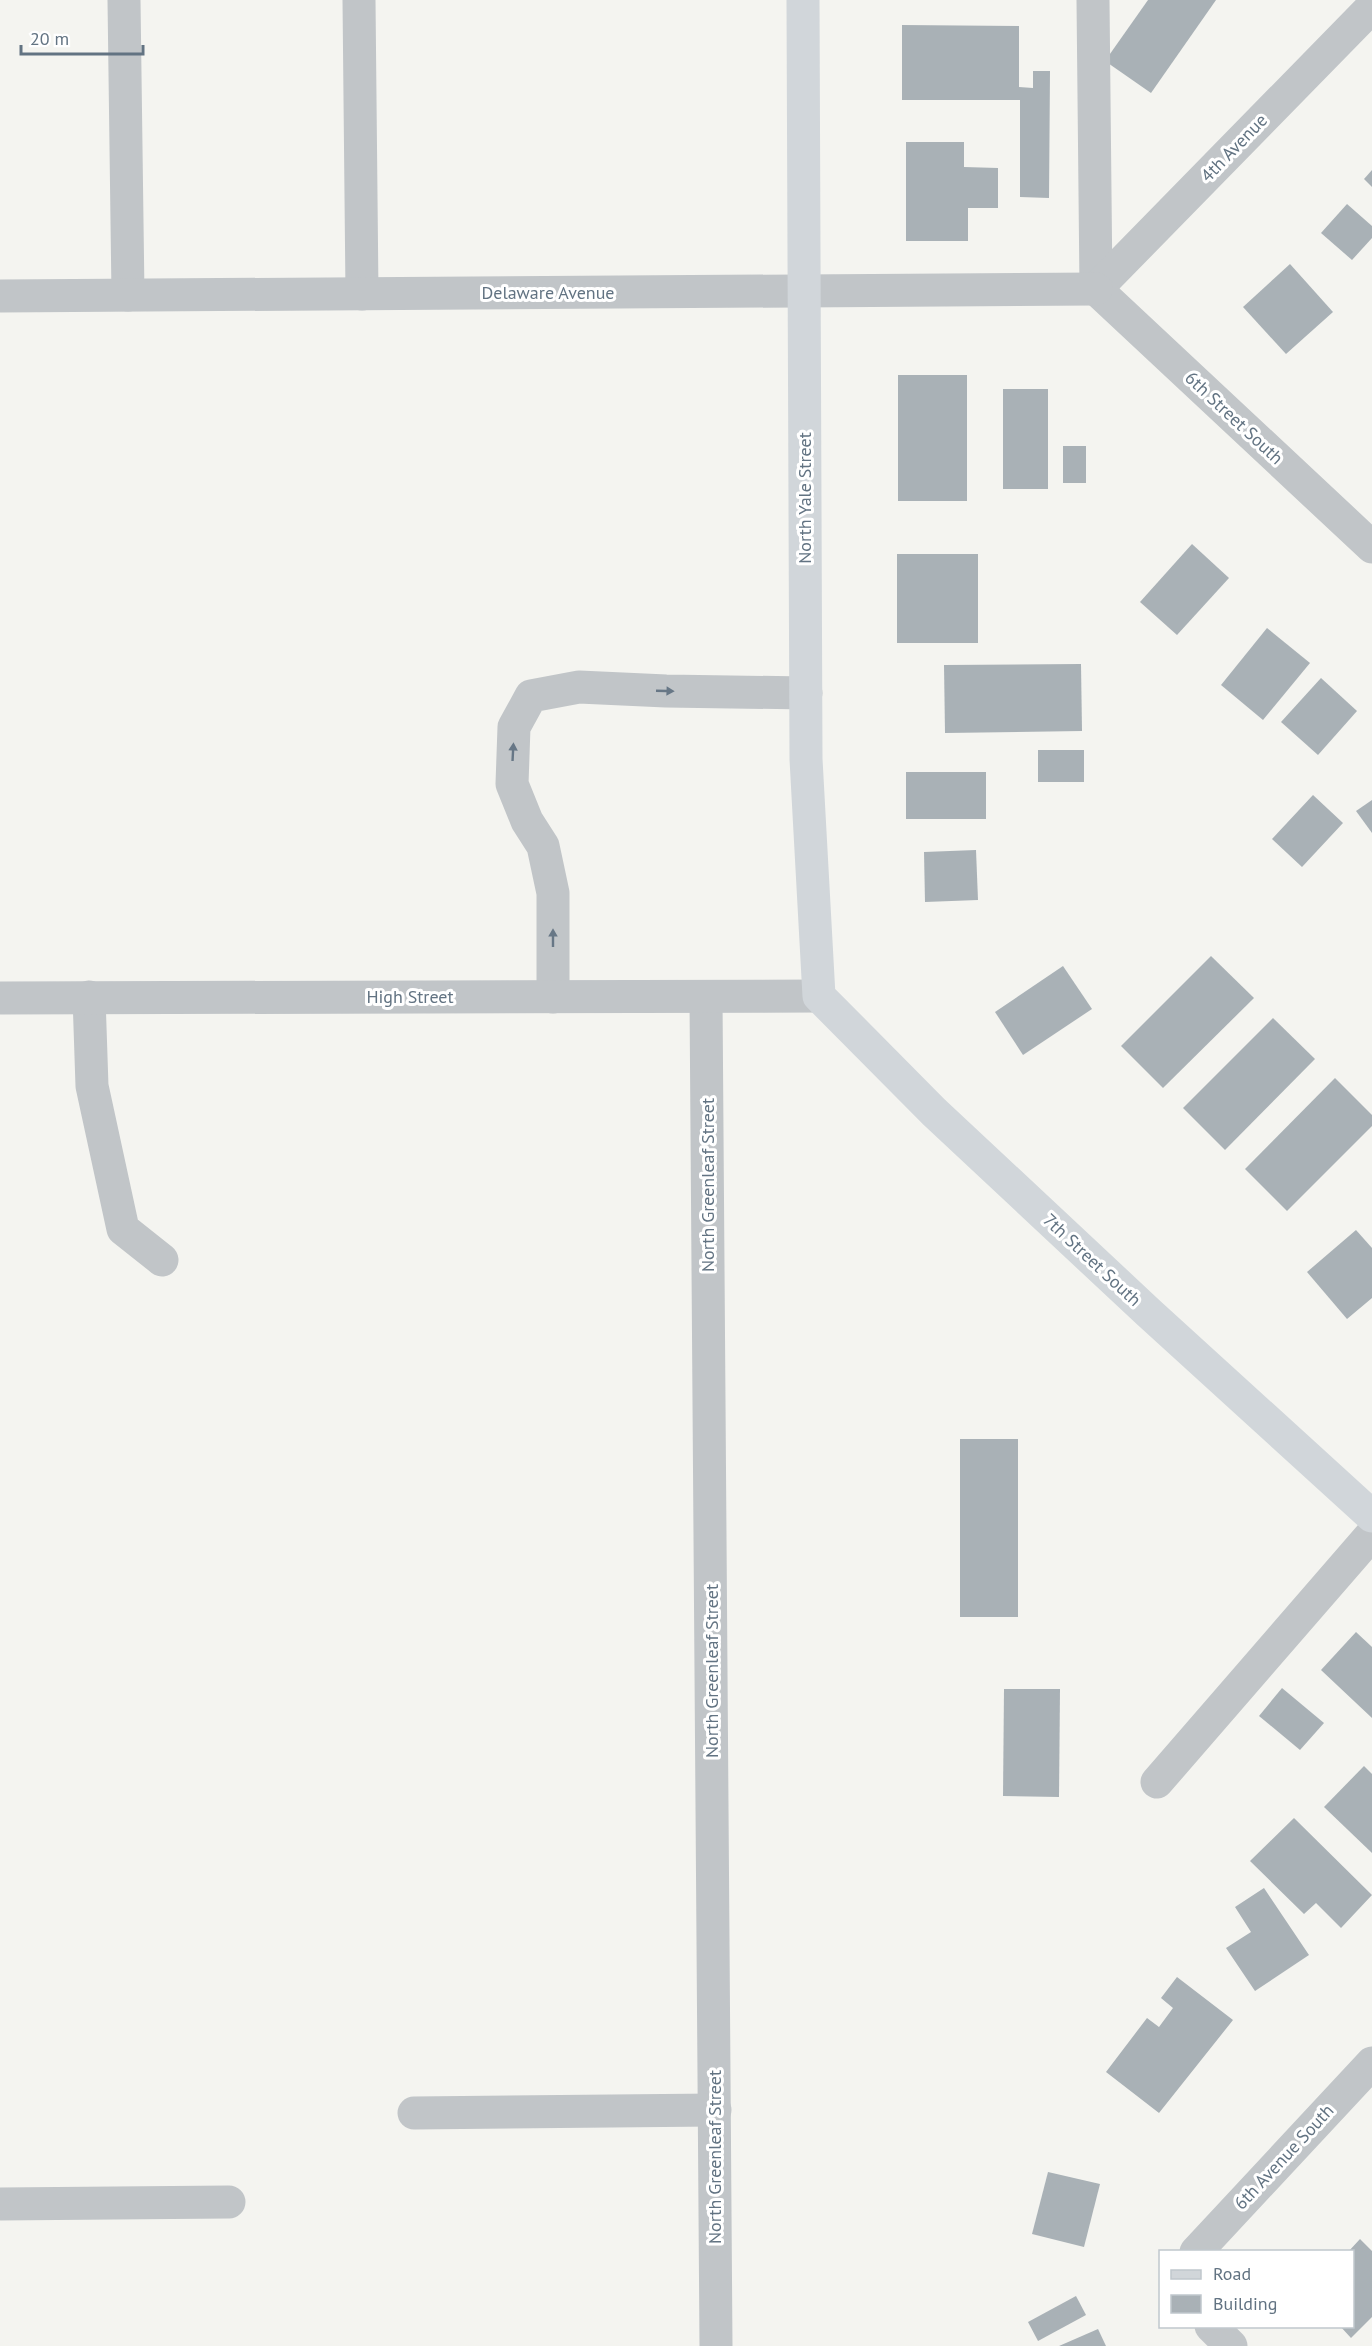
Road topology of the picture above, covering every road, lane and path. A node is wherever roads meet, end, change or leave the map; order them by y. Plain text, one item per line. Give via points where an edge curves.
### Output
1 (124, 0) edge
2 (359, 0) edge
3 (803, 0) edge
4 (1093, 0) edge
5 (1372, 7) edge
6 (1096, 289) junction
7 (804, 291) junction
8 (362, 294) junction
9 (128, 295) junction
10 (0, 296) edge
11 (1367, 533) edge
12 (806, 693) junction
13 (819, 996) junction
14 (89, 997) junction
15 (553, 997) junction
16 (706, 997) junction
17 (0, 998) edge
18 (162, 1260) dead end
19 (1372, 1516) edge
20 (1372, 1534) edge
21 (1157, 1782) dead end
22 (1372, 2063) edge
23 (715, 2110) junction
24 (414, 2113) dead end
25 (229, 2202) dead end
26 (0, 2204) edge
27 (1198, 2250) edge
28 (1212, 2328) edge
29 (716, 2346) edge
30 (1231, 2346) edge

1 - 9 street
2 - 8 street
3 - 7 main road, North Yale Street
4 - 6 street
5 - 6 street, 4th Avenue
6 - 7 street, Delaware Avenue
6 - 11 street, 6th Street South
7 - 8 street, Delaware Avenue
7 - 12 main road, North Yale Street
8 - 9 street, Delaware Avenue
9 - 10 street, Delaware Avenue
12 - 13 main road, North Yale Street
15 -> 12 street via 553,893 543,846 527,821 512,784 514,727 531,696 579,687
13 - 16 street, High Street
13 - 19 main road, 7th Street South via 934,1112
14 - 15 street, High Street
14 - 17 street, High Street
14 - 18 street via 92,1086 123,1229
15 - 16 street, High Street
16 - 23 street, North Greenleaf Street
20 - 21 street
22 - 27 street, 6th Avenue South
23 - 24 street
23 - 29 street, North Greenleaf Street
25 - 26 street
28 - 30 street

